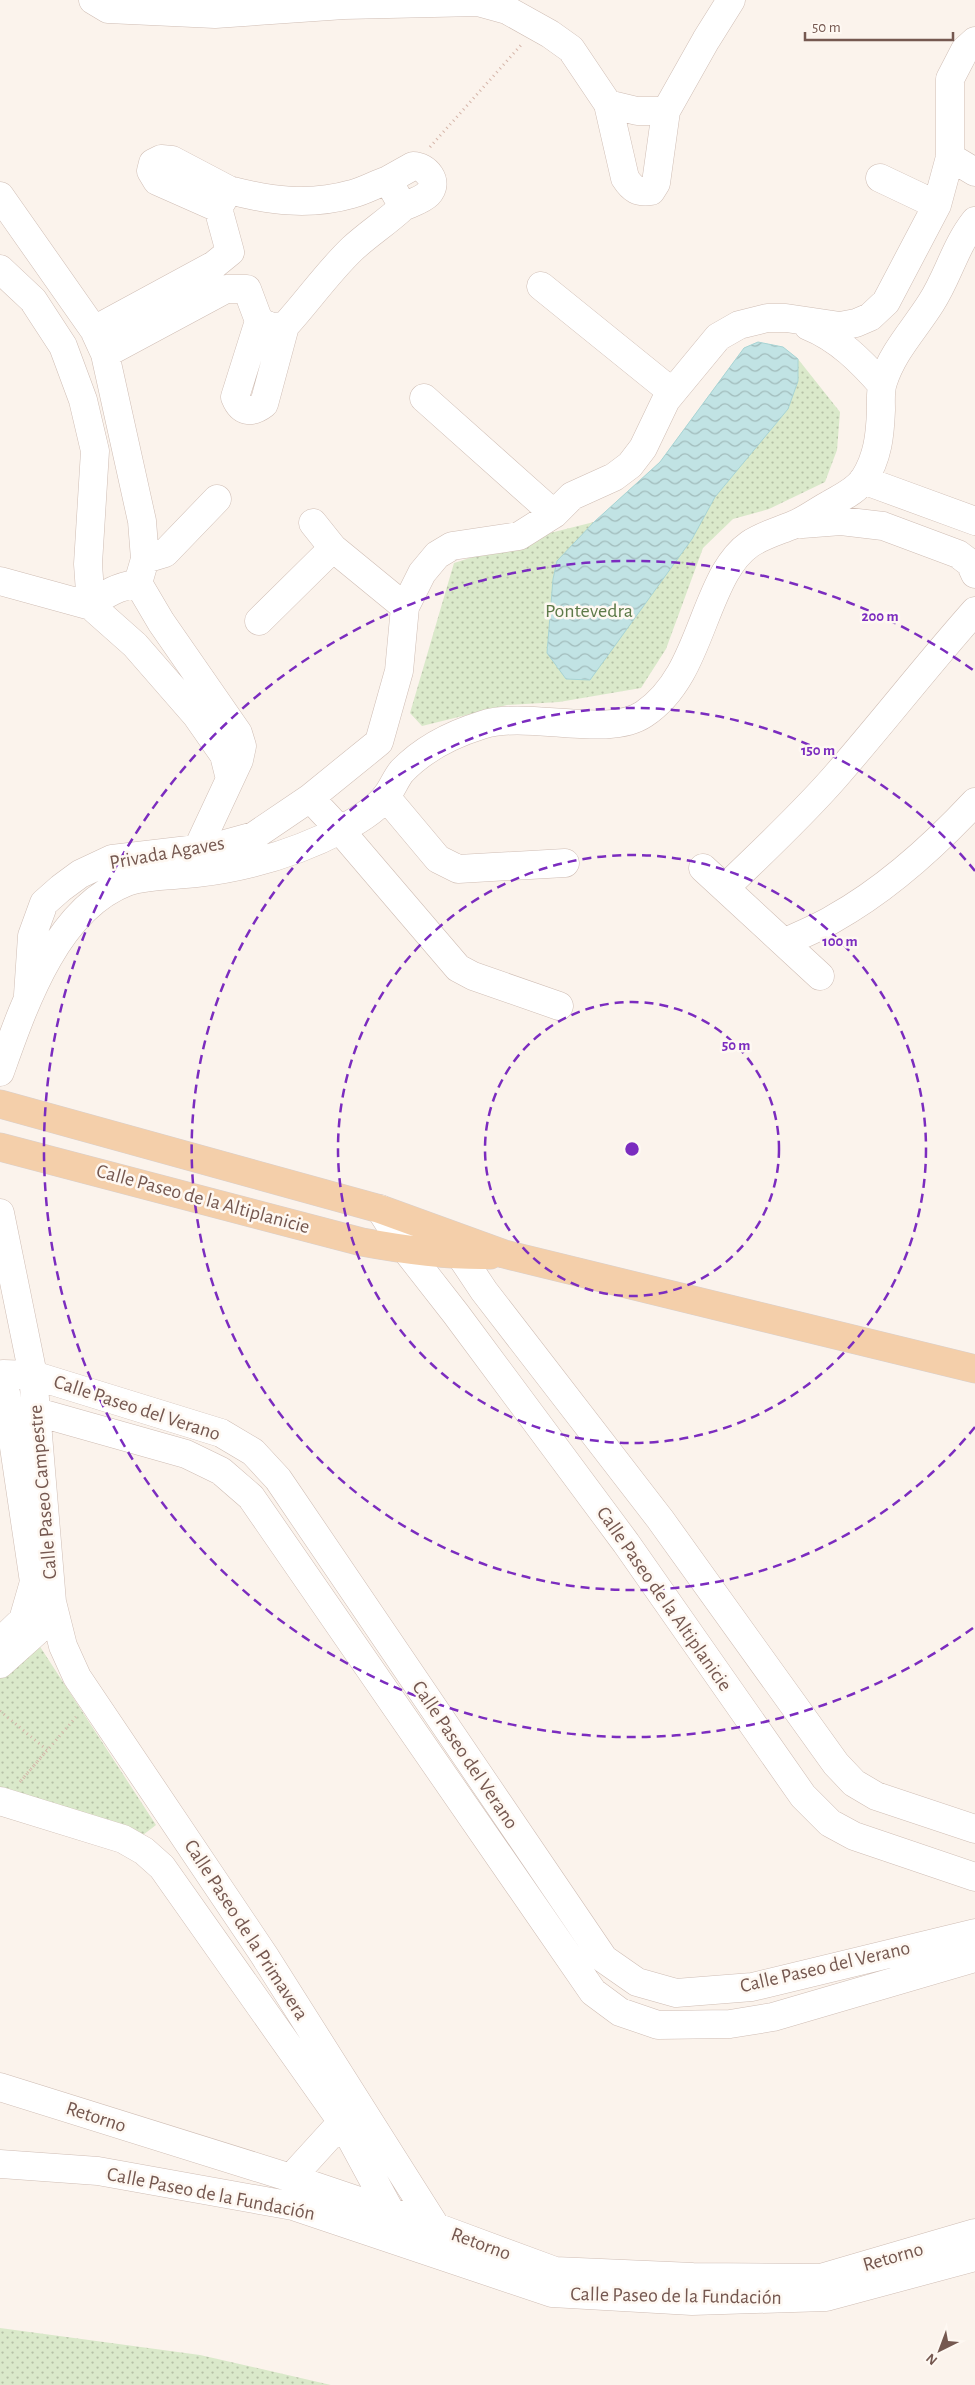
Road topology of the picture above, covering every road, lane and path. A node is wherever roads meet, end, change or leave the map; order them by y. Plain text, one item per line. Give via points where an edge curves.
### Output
1 (93, 0) edge
2 (731, 0) edge
3 (344, 2) edge
4 (506, 5) edge
5 (538, 27) junction
6 (975, 41) edge
7 (608, 104) junction
8 (666, 111) junction
9 (950, 157) junction
10 (413, 166) junction
11 (975, 172) edge
12 (880, 178) dead end
13 (388, 180) junction
14 (0, 196) edge
15 (937, 205) junction
16 (403, 207) junction
17 (975, 221) edge
18 (0, 269) edge
19 (541, 286) dead end
20 (786, 318) junction
21 (94, 330) junction
22 (105, 354) junction
23 (882, 386) junction
24 (672, 392) junction
25 (424, 398) dead end
26 (863, 480) junction
27 (217, 499) dead end
28 (554, 514) junction
29 (975, 522) edge
30 (313, 523) dead end
31 (796, 524) junction
32 (333, 548) junction
33 (142, 571) junction
34 (975, 574) edge
35 (0, 581) edge
36 (91, 606) junction
37 (405, 607) junction
38 (975, 611) edge
39 (259, 621) dead end
40 (379, 742) junction
41 (400, 773) junction
42 (230, 778) junction
43 (386, 797) junction
44 (310, 798) junction
45 (975, 802) edge
46 (340, 830) junction
47 (195, 862) junction
48 (565, 863) dead end
49 (703, 868) dead end
50 (726, 887) junction
51 (785, 942) junction
52 (820, 976) dead end
53 (560, 1006) dead end
54 (0, 1072) edge
55 (0, 1104) edge
56 (0, 1147) edge
57 (380, 1209) junction
58 (0, 1213) edge
59 (445, 1232) junction
60 (406, 1250) junction
61 (504, 1254) junction
62 (459, 1256) junction
63 (2, 1365) edge
64 (975, 1369) edge
65 (33, 1374) junction
66 (9, 1410) junction
67 (37, 1412) junction
68 (660, 1519) junction
69 (626, 1543) junction
70 (356, 1595) junction
71 (52, 1602) junction
72 (331, 1613) junction
73 (0, 1642) edge
74 (0, 1664) edge
75 (81, 1710) dead end
76 (0, 1711) edge
77 (465, 1754) junction
78 (441, 1773) junction
79 (10, 1792) edge
80 (975, 1829) edge
81 (975, 1877) edge
82 (975, 1933) edge
83 (264, 1955) junction
84 (975, 1958) edge
85 (240, 1974) junction
86 (752, 1987) junction
87 (759, 2019) junction
88 (0, 2087) edge
89 (342, 2122) junction
90 (0, 2164) edge
91 (291, 2178) junction
92 (392, 2212) junction
93 (436, 2227) junction
94 (975, 2234) edge
95 (405, 2244) junction
96 (446, 2257) junction
97 (975, 2257) edge

1 - 3 street via 108,9 215,14
2 - 8 street
3 - 4 street
4 - 5 street
5 - 7 street via 571,49
5 - 10 path
6 - 9 street via 965,50 950,79
7 - 8 street via 638,111
7 - 8 street via 625,178 630,187 641,192 651,192 656,183
9 - 11 street
9 - 15 street
10 - 13 street
10 - 16 street via 423,168 433,182 426,196
12 - 15 street
13 - 16 street
13 - 21 street via 355,194 326,200 223,199 230,252 214,265
14 - 21 street
15 - 20 street via 886,302 870,317 840,326
16 - 22 street via 352,249 308,301 272,323 247,289 226,289
17 - 23 street via 952,258 932,302 894,355
18 - 36 street via 33,300 63,346 83,400 95,451 88,564
19 - 24 street
20 - 23 street via 826,334 863,364
20 - 24 street via 767,318 739,325 718,337
21 - 22 street
22 - 33 street via 138,504
23 - 26 street via 880,444
24 - 28 street via 643,448 630,465 614,477 572,496
25 - 28 street
26 - 29 street
26 - 31 street via 850,493
27 - 33 street
28 - 37 street via 518,536 452,546 437,555 422,573
30 - 32 street
31 - 34 street via 841,521 883,526 958,554 970,563
31 - 41 street, Privada Agaves via 763,534 742,550 725,572 676,683 655,707 639,718 584,725 551,721 486,723 426,750
32 - 37 street
32 - 39 street
33 - 36 street via 104,594
33 - 42 street via 160,622 238,733 242,746
35 - 36 street
36 - 42 street via 135,645 196,715 224,755
37 - 40 street via 399,671
38 - 50 street via 836,776
40 - 41 street via 398,760
40 - 44 street, Privada Agaves
41 - 43 street, Privada Agaves
42 - 47 street
43 - 46 street, Privada Agaves via 367,814
43 - 48 street via 438,859 448,866 458,869
44 - 46 street
44 - 47 street, Privada Agaves via 254,836
45 - 51 street via 946,833 889,881 834,919
46 - 47 street, Privada Agaves via 278,855 225,869
46 - 53 street via 458,968
47 - 54 street, Privada Agaves via 130,880 97,896 76,917 28,995
49 - 50 street
50 - 51 street
51 - 52 street
55 - 57 main road, Calle Paseo de la Altiplanicie
56 - 60 main road, Calle Paseo de la Altiplanicie via 362,1242
57 - 59 main road, Calle Paseo de la Altiplanicie
57 - 60 street, Calle Paseo de la Altiplanicie
58 - 65 street, Calle Paseo Campestre
59 - 61 main road
59 - 62 street, Calle Paseo de la Altiplanicie
60 - 62 main road, Calle Paseo de la Altiplanicie
60 - 69 street, Calle Paseo de la Altiplanicie
61 - 62 main road
61 - 64 main road
62 - 68 street, Calle Paseo de la Altiplanicie
63 - 65 street, Calle Paseo del Verano
63 - 66 street, Calle Paseo Campestre
65 - 67 street, Calle Paseo Campestre
65 - 70 street, Calle Paseo del Verano via 220,1433 253,1452 278,1479
66 - 67 street, Calle Paseo del Verano
66 - 73 street, Calle Paseo Campestre via 34,1582 23,1620
67 - 71 street, Calle Paseo Campestre
67 - 72 street, Calle Paseo del Verano via 186,1454 221,1472 251,1496
68 - 69 street
68 - 80 street, Calle Paseo de la Altiplanicie via 836,1764 854,1783 876,1796
69 - 81 street, Calle Paseo de la Altiplanicie via 803,1796 830,1823 854,1836
70 - 72 street
70 - 77 street, Calle Paseo del Verano
71 - 74 street, Calle Paseo Campestre via 38,1630
71 - 83 street, Calle Paseo de la Primavera via 63,1646 77,1677
72 - 78 street, Calle Paseo del Verano
75 - 79 path
76 - 79 path via 47,1750
77 - 78 street
77 - 86 street, Calle Paseo del Verano via 604,1959 637,1982 676,1993
78 - 87 street, Calle Paseo del Verano via 592,1992 620,2012 658,2025 730,2024
79 - 85 street, Calle Paseo de la Primavera via 123,1839 144,1851 162,1867
82 - 86 street, Calle Paseo del Verano
83 - 85 street
83 - 93 street, Calle Paseo de la Primavera
84 - 87 street, Calle Paseo del Verano
85 - 89 street, Calle Paseo de la Primavera
86 - 87 street
88 - 91 street, Retorno
89 - 91 street
89 - 92 street, Calle Paseo de la Primavera
90 - 95 street, Calle Paseo de la Fundación via 98,2171 293,2206
91 - 92 street, Retorno
92 - 93 street, Retorno
92 - 95 street, Calle Paseo de la Primavera
93 - 94 street, Retorno via 555,2271 692,2278 821,2278
93 - 96 street, Calle Paseo de la Primavera
95 - 96 street, Calle Paseo de la Fundación
96 - 97 street, Calle Paseo de la Fundación via 552,2293 692,2300 826,2298

